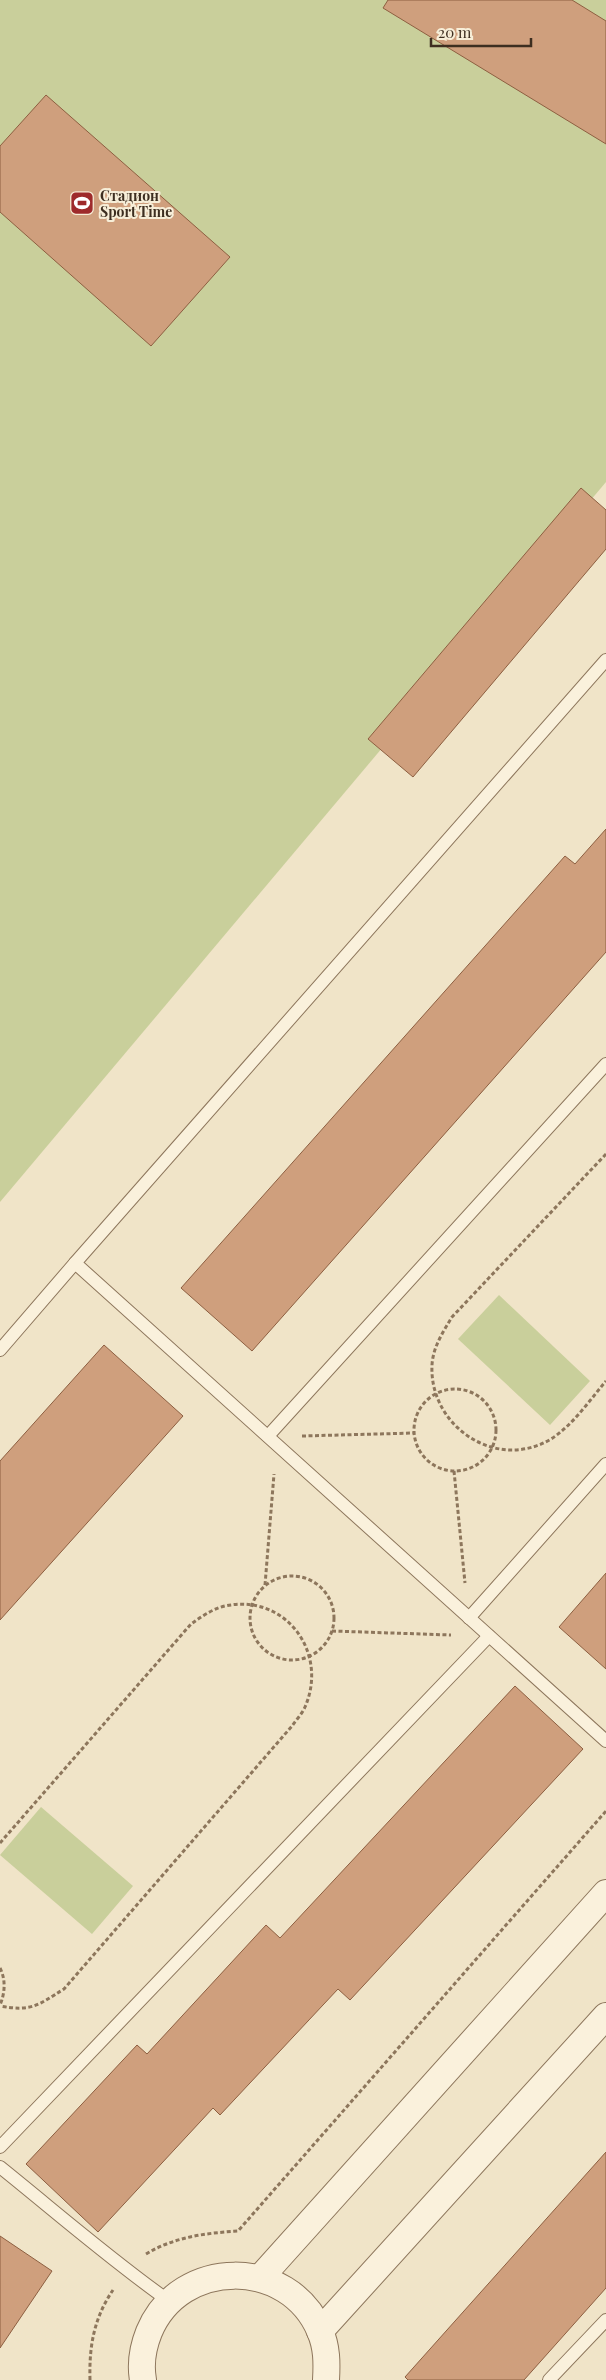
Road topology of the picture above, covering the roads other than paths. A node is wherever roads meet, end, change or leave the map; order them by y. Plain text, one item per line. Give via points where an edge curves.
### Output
1 (606, 660) edge
2 (606, 1064) edge
3 (75, 1263) junction
4 (0, 1350) edge
5 (272, 1440) junction
6 (606, 1464) edge
7 (469, 1618) junction
8 (489, 1636) junction
9 (606, 1741) edge
10 (606, 1893) edge
11 (606, 2016) edge
12 (0, 2147) edge
13 (0, 2167) edge
14 (260, 2278) junction
15 (169, 2301) junction
16 (606, 2320) edge
17 (320, 2331) junction
18 (143, 2380) edge
19 (326, 2380) edge
20 (549, 2380) edge

1 - 3 lane
2 - 5 lane
3 - 4 lane
3 - 5 lane
5 - 7 lane
6 - 7 lane
7 - 8 lane
8 - 9 lane
8 - 12 lane
10 - 14 street
11 - 17 street
13 - 15 lane via 126,2271
14 - 15 street via 212,2277 189,2286
14 - 17 street via 285,2290 306,2308
15 - 18 street via 153,2322 144,2346
16 - 20 lane
17 - 19 street via 328,2358

